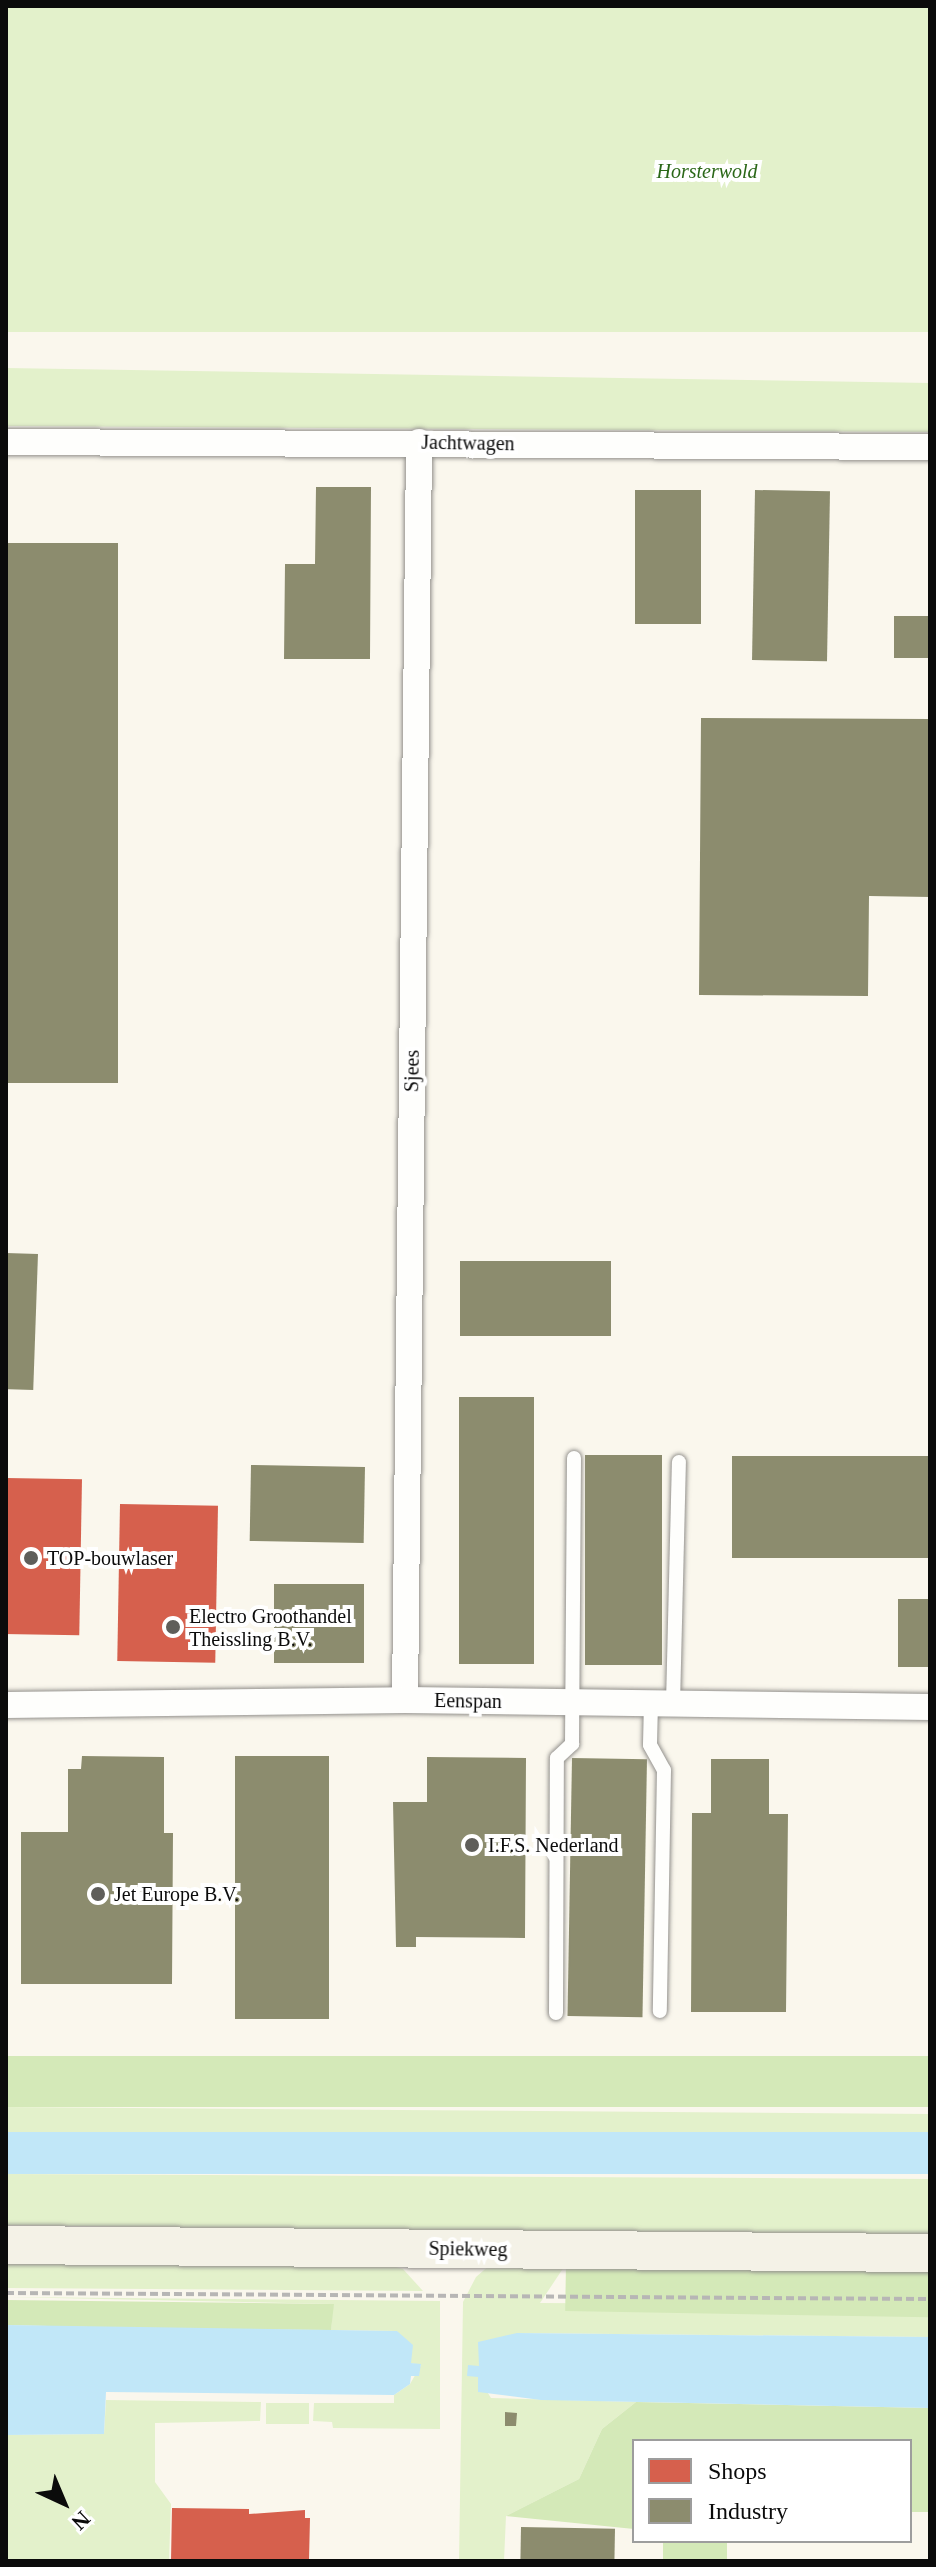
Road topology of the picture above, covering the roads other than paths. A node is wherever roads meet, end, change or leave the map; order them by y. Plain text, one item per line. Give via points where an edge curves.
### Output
1 (6, 442) edge
2 (419, 442) junction
3 (930, 447) edge
4 (574, 1458) dead end
5 (679, 1462) dead end
6 (405, 1700) junction
7 (572, 1702) junction
8 (662, 1704) junction
9 (6, 1705) edge
10 (930, 1707) edge
11 (660, 2011) dead end
12 (556, 2013) dead end
13 (6, 2245) edge
14 (930, 2253) edge

1 - 2 street, Jachtwagen
2 - 3 street, Jachtwagen
2 - 6 street, Sjees
4 - 7 lane
5 - 8 lane
6 - 7 street, Eenspan
6 - 9 street, Eenspan
7 - 8 street, Eenspan
7 - 12 lane via 572,1744 557,1758
8 - 10 street, Eenspan
8 - 11 lane via 650,1745 664,1770
13 - 14 main road, Spiekweg

